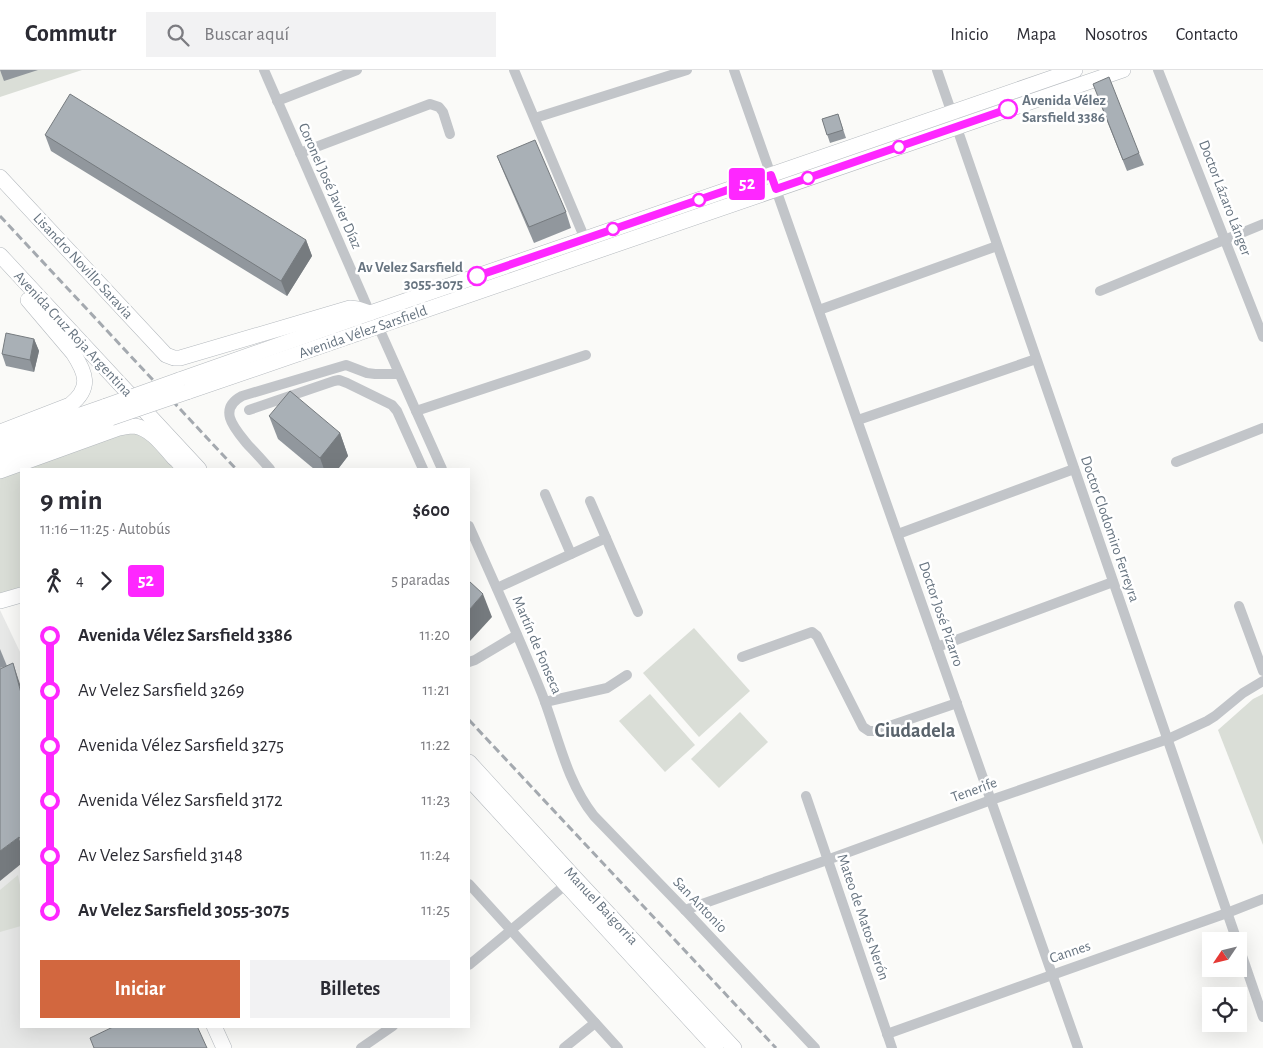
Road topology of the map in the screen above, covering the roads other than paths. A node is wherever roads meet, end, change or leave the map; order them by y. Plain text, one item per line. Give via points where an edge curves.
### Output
1 (264, 70) edge
2 (357, 70) edge
3 (514, 70) edge
4 (687, 70) edge
5 (734, 70) edge
6 (937, 70) edge
7 (1123, 70) edge
8 (1158, 70) edge
9 (1066, 72) edge
10 (277, 101) junction
11 (952, 112) junction
12 (534, 118) junction
13 (957, 126) junction
14 (450, 134) dead end
15 (300, 153) junction
16 (0, 177) edge
17 (774, 182) junction
18 (1263, 224) edge
19 (585, 239) junction
20 (1225, 239) junction
21 (997, 246) junction
22 (0, 255) edge
23 (0, 266) edge
24 (1100, 291) dead end
25 (819, 310) junction
26 (370, 313) junction
27 (378, 326) junction
28 (1263, 337) edge
29 (586, 355) dead end
30 (1036, 360) junction
31 (399, 374) junction
32 (183, 386) junction
33 (249, 410) dead end
34 (416, 411) junction
35 (108, 412) junction
36 (146, 413) junction
37 (858, 420) junction
38 (1263, 428) edge
39 (0, 432) edge
40 (0, 442) edge
41 (0, 458) edge
42 (1176, 462) dead end
43 (179, 464) edge
44 (198, 468) edge
45 (269, 468) edge
46 (423, 468) edge
47 (442, 468) edge
48 (1074, 469) junction
49 (0, 471) edge
50 (545, 494) dead end
51 (590, 501) dead end
52 (470, 528) edge
53 (898, 534) junction
54 (606, 538) junction
55 (571, 554) junction
56 (1113, 582) junction
57 (497, 588) junction
58 (20, 595) edge
59 (0, 601) edge
60 (1239, 606) dead end
61 (638, 612) dead end
62 (517, 635) junction
63 (937, 647) junction
64 (742, 657) dead end
65 (470, 662) edge
66 (1263, 671) edge
67 (626, 675) dead end
68 (1263, 681) edge
69 (545, 702) junction
70 (956, 702) junction
71 (1168, 738) junction
72 (470, 763) edge
73 (571, 777) joint
74 (470, 780) edge
75 (806, 796) dead end
76 (991, 800) junction
77 (827, 860) junction
78 (570, 881) junction
79 (470, 885) edge
80 (1263, 899) edge
81 (685, 910) junction
82 (1227, 913) junction
83 (511, 931) junction
84 (1234, 932) edge
85 (470, 964) edge
86 (1248, 973) edge
87 (1052, 974) junction
88 (1263, 1017) edge
89 (595, 1023) junction
90 (215, 1028) edge
91 (390, 1028) edge
92 (887, 1034) junction
93 (224, 1048) edge
94 (361, 1048) edge
95 (564, 1048) edge
96 (618, 1048) edge
97 (716, 1048) edge
98 (734, 1048) edge
99 (815, 1048) edge
100 (892, 1048) edge
101 (1078, 1048) edge

1 - 10 street, Coronel José Javier Díaz
2 - 10 street
3 - 12 street
4 - 12 street
5 - 17 street, Doctor José Pizarro
6 - 11 street, Doctor Clodomiro Ferreyra
7 - 13 main road, Avenida Vélez Sarsfield
8 - 20 street, Doctor Lázaro Lánger
9 - 11 main road, Avenida Vélez Sarsfield
10 - 15 street, Coronel José Javier Díaz
11 - 13 street, Doctor Clodomiro Ferreyra
11 - 17 main road, Avenida Vélez Sarsfield
12 - 19 street
13 - 17 main road, Avenida Vélez Sarsfield
13 - 21 street, Doctor Clodomiro Ferreyra
14 - 15 street via 443,112 430,104
15 - 26 street, Coronel José Javier Díaz
16 - 26 main road, Lisandro Novillo Saravia via 166,355 174,358 350,308
17 - 19 main road, Avenida Vélez Sarsfield
17 - 25 street, Doctor José Pizarro
17 - 27 main road, Avenida Vélez Sarsfield
18 - 20 street
19 - 26 main road, Avenida Vélez Sarsfield
20 - 24 street
20 - 28 street, Doctor Lázaro Lánger
21 - 25 street
21 - 30 street, Doctor Clodomiro Ferreyra
22 - 36 main road, Avenida Cruz Roja Argentina
23 - 39 main road via 73,353 86,383 77,400 70,405
25 - 37 street, Doctor José Pizarro
26 - 32 main road, Avenida Vélez Sarsfield
27 - 31 street
27 - 32 main road, Avenida Vélez Sarsfield
29 - 34 street
30 - 37 street
30 - 48 street, Doctor Clodomiro Ferreyra
31 - 34 street
31 - 45 street via 367,373 346,365 236,399 229,410 231,422
32 - 35 main road, Avenida Vélez Sarsfield, bridge
33 - 46 street via 339,380 392,405
34 - 47 street
35 - 40 main road, Avenida Vélez Sarsfield
35 - 41 main road, Avenida Vélez Sarsfield
36 - 43 main road
36 - 44 main road
37 - 53 street, Doctor José Pizarro
38 - 42 street
43 - 49 main road via 150,432 130,426
48 - 53 street
48 - 56 street, Doctor Clodomiro Ferreyra
50 - 55 street
51 - 54 street
52 - 57 street, Martín de Fonseca
53 - 63 street, Doctor José Pizarro
54 - 55 street
54 - 61 street
55 - 57 street
56 - 63 street
56 - 71 street, Doctor Clodomiro Ferreyra
57 - 62 street, Martín de Fonseca
58 - 59 main road
60 - 66 street
62 - 65 street
62 - 69 street, Martín de Fonseca
63 - 70 street, Doctor José Pizarro
64 - 70 street via 812,632 863,726 869,731
67 - 69 street via 607,688
68 - 71 street, Tenerife via 1207,721
69 - 73 street, Martín de Fonseca
70 - 76 street, Doctor José Pizarro
71 - 76 street, Tenerife
71 - 82 street, Doctor Clodomiro Ferreyra
72 - 78 main road, Manuel Baigorria
73 - 81 street, San Antonio via 594,816
74 - 78 main road, Manuel Baigorria
75 - 77 street, Mateo de Matos Nerón
76 - 77 street, Tenerife
76 - 87 street, Doctor José Pizarro
77 - 81 street, Tenerife
77 - 92 street, Mateo de Matos Nerón
78 - 83 street
78 - 97 main road, Manuel Baigorria
78 - 98 main road, Manuel Baigorria
79 - 83 street
80 - 82 street, Cannes
81 - 99 street, San Antonio
82 - 84 street, Doctor Clodomiro Ferreyra
82 - 87 street, Cannes
83 - 85 street
83 - 89 street
86 - 88 street
87 - 92 street, Cannes
87 - 101 street, Doctor José Pizarro
89 - 95 street
89 - 96 street
90 - 93 main road
91 - 94 street
92 - 100 street, Mateo de Matos Nerón

